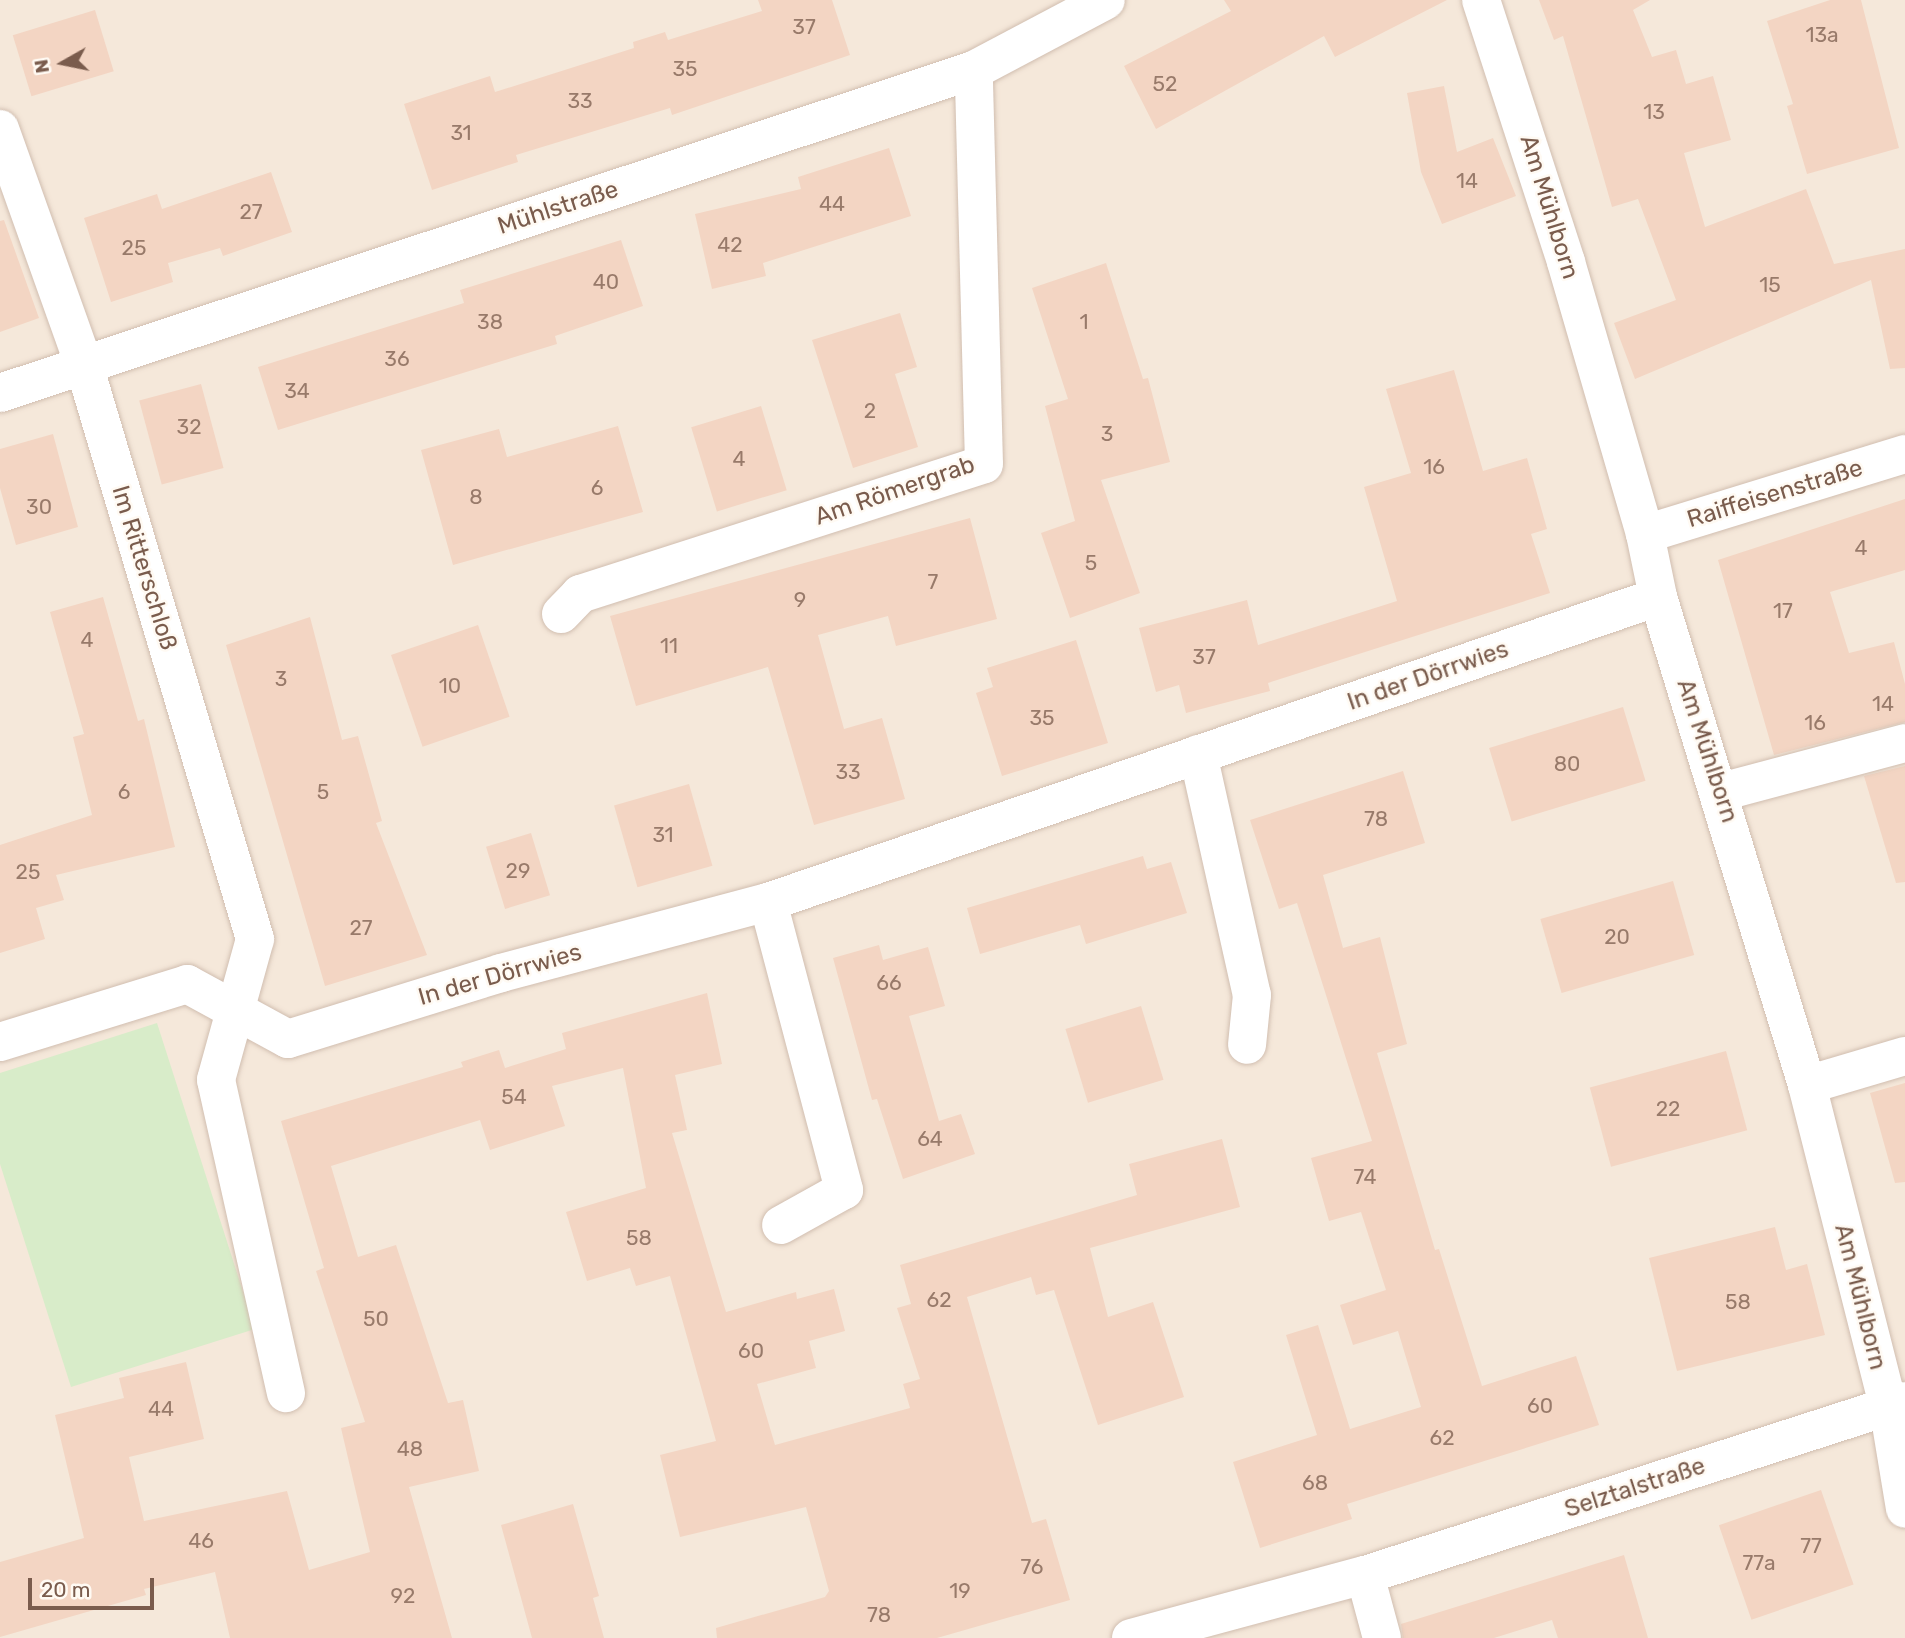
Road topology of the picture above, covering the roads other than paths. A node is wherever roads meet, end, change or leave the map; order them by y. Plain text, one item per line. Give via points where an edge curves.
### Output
1 (1106, 0) edge
2 (1481, 0) edge
3 (974, 70) junction
4 (0, 129) edge
5 (84, 365) junction
6 (0, 393) edge
7 (1905, 454) edge
8 (1645, 534) junction
9 (1658, 597) junction
10 (561, 614) dead end
11 (1905, 743) edge
12 (1198, 754) junction
13 (1721, 792) junction
14 (768, 902) junction
15 (238, 1012) junction
16 (0, 1042) edge
17 (1247, 1045) dead end
18 (1905, 1056) edge
19 (1807, 1085) junction
20 (782, 1225) dead end
21 (286, 1393) dead end
22 (1896, 1404) edge
23 (1905, 1509) edge
24 (1366, 1576) junction
25 (1131, 1638) edge
26 (1382, 1638) edge

1 - 3 street, Mühlstraße
2 - 8 street, Am Mühlborn
3 - 5 street, Mühlstraße
3 - 10 street, Am Römergrab via 984,464 580,594
4 - 5 street, Im Ritterschloß
5 - 6 street, Mühlstraße
5 - 15 street, Im Ritterschloß via 255,939
7 - 8 street, Raiffeisenstraße
8 - 9 street, Am Mühlborn
9 - 12 street, In der Dörrwies
9 - 13 street, Am Mühlborn
11 - 13 street
12 - 14 street, In der Dörrwies
12 - 17 street via 1252,995
13 - 19 street, Am Mühlborn
14 - 15 street, In der Dörrwies via 501,973 288,1039
14 - 20 street via 844,1190
15 - 16 street, In der Dörrwies via 187,984
15 - 21 street via 216,1080
18 - 19 street
19 - 22 street, Am Mühlborn
22 - 23 street, Am Mühlborn
22 - 24 street, Selztalstraße
24 - 25 street, Selztalstraße
24 - 26 street

